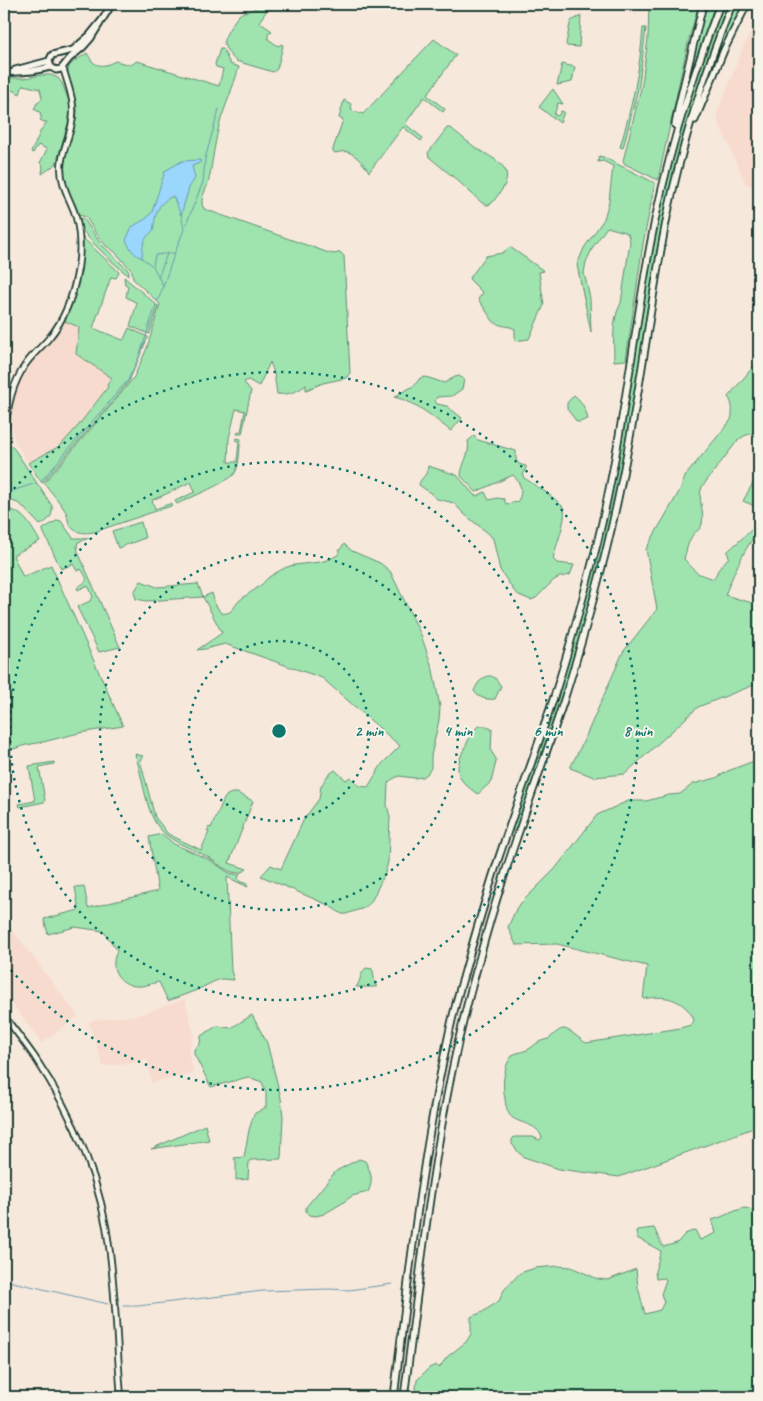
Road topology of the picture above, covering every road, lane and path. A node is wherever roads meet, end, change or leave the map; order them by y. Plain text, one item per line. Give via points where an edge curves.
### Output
1 (112, 4) edge
2 (703, 4) edge
3 (720, 4) edge
4 (732, 4) edge
5 (747, 4) edge
6 (102, 20) junction
7 (60, 54) junction
8 (50, 64) junction
9 (62, 67) junction
10 (4, 73) edge
11 (688, 130) junction
12 (672, 147) junction
13 (4, 443) edge
14 (4, 1016) edge
15 (121, 1397) edge
16 (394, 1397) edge
17 (404, 1397) edge

1 - 6 main road
2 - 12 highway
3 - 12 highway
4 - 11 highway
5 - 11 highway
6 - 7 main road via 73,50
6 - 9 main road via 91,38
7 - 8 main road via 54,54
7 - 9 main road via 64,57
8 - 9 main road via 54,70
8 - 10 main road via 32,71
9 - 13 main road via 74,111 60,166 62,182 77,220 78,266 69,300 57,326 29,359 17,380 9,405
11 - 17 highway via 664,230 626,456 602,569 568,685 491,915 458,1042 433,1175
12 - 16 highway via 650,244 621,426 593,558 561,674 490,884 452,1023 422,1178
14 - 15 main road via 60,1100 86,1156 98,1193 110,1252

